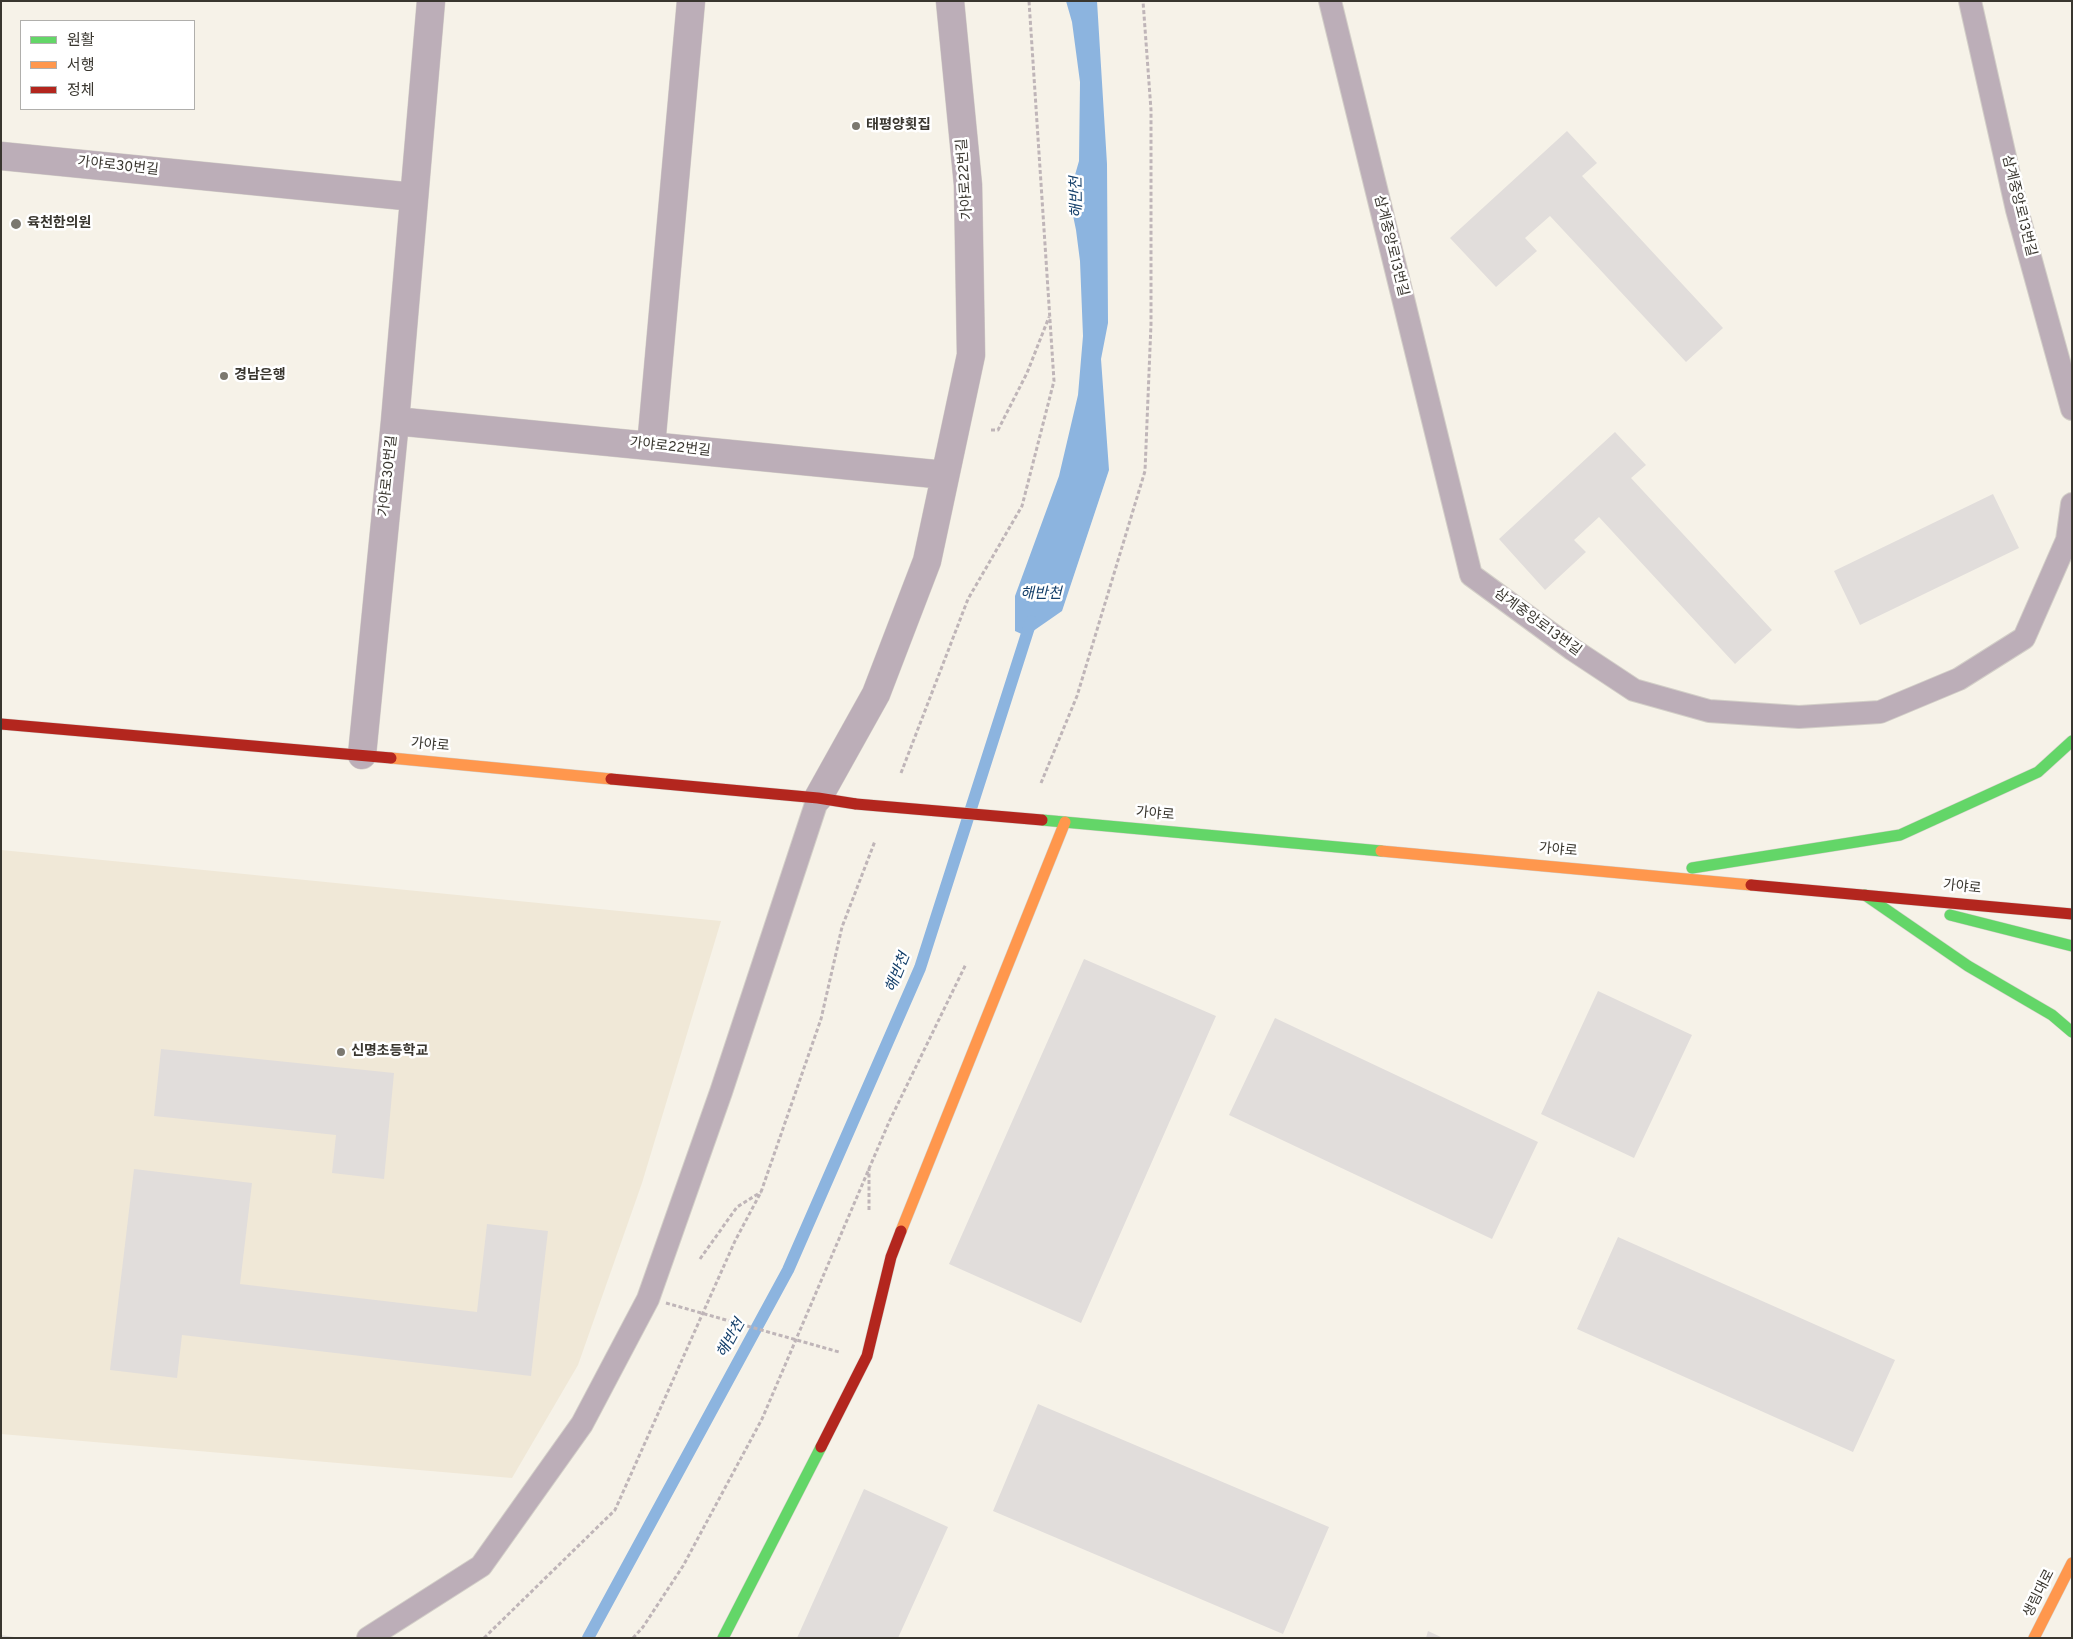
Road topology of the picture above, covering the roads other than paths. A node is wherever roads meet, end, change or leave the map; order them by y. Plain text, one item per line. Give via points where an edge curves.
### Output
1 (431, 1) edge
2 (691, 1) edge
3 (950, 1) edge
4 (1330, 1) edge
5 (1970, 1) edge
6 (1, 156) edge
7 (414, 197) junction
8 (2072, 409) edge
9 (395, 421) junction
10 (652, 446) junction
11 (945, 476) junction
12 (2072, 504) edge
13 (1, 724) edge
14 (2072, 741) edge
15 (362, 755) junction
16 (818, 798) junction
17 (1064, 822) junction
18 (1650, 874) junction
19 (1861, 893) junction
20 (2072, 914) edge
21 (2072, 946) edge
22 (2072, 1032) edge
23 (2072, 1563) edge
24 (368, 1638) edge
25 (723, 1638) edge
26 (2034, 1638) edge

1 - 7 street, 가야로30번길
2 - 10 street
3 - 11 street, 가야로22번길 via 968,185 971,355
4 - 12 lane, 삼계중앙로13번길 via 1471,575 1572,649 1634,690 1709,711 1799,717 1880,712 1959,679 2024,638 2067,540
5 - 8 lane, 삼계중앙로13번길 via 2017,210
6 - 7 street, 가야로30번길
7 - 9 street, 가야로30번길
9 - 10 street, 가야로22번길
9 - 15 street, 가야로30번길
10 - 11 street, 가야로22번길
11 - 16 street, 가야로22번길 via 927,562 876,694
13 - 15 main road, 가야로
14 - 18 main road via 2038,772 1900,835
15 - 16 main road, 가야로
16 - 17 main road, 가야로, bridge
16 - 24 lane via 721,1092 648,1299 586,1416 481,1566
17 - 18 main road, 가야로
17 - 25 main road via 891,1257 867,1356
18 - 19 main road, 가야로
19 - 20 main road, 가야로
19 - 21 main road
19 - 22 main road via 1968,966 2052,1015
23 - 26 main road, 생림대로

